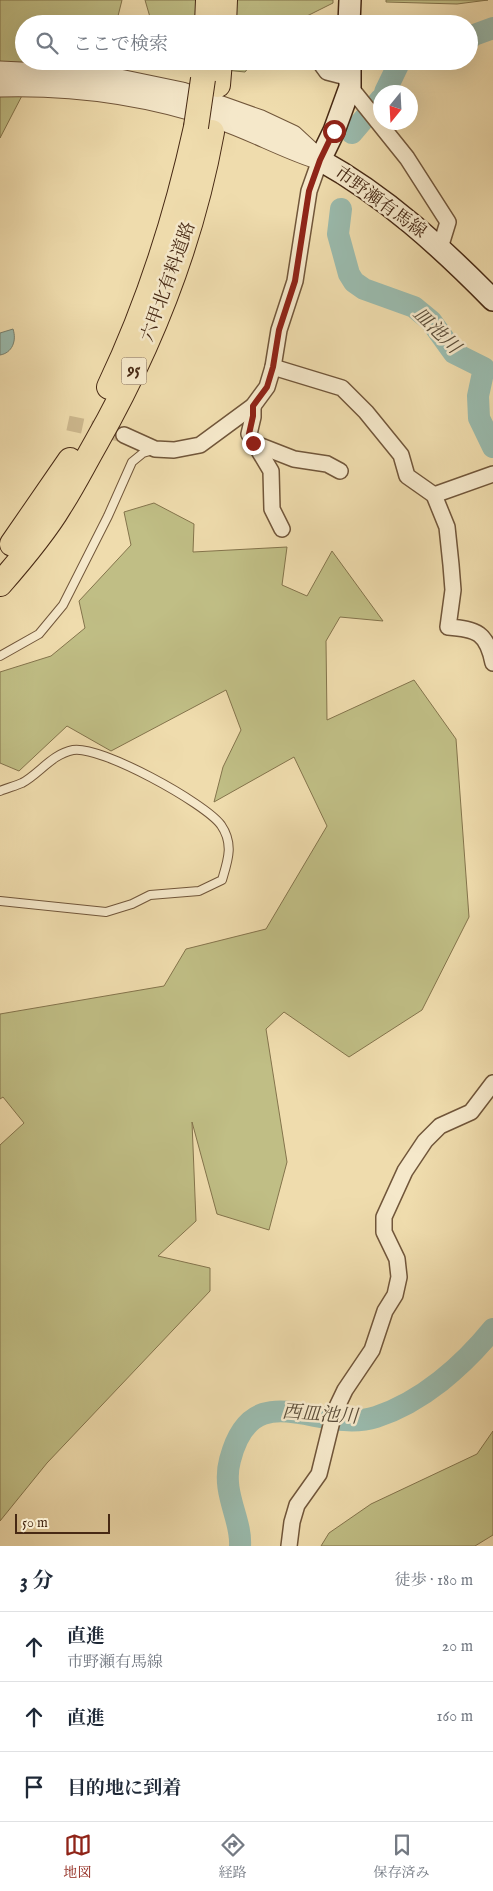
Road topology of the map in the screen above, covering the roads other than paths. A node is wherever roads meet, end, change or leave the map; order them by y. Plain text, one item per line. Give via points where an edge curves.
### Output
1 (208, 0) edge
2 (225, 0) edge
3 (350, 0) edge
4 (207, 15) edge
5 (224, 15) edge
6 (349, 15) edge
7 (326, 70) edge
8 (0, 71) edge
9 (208, 75) edge
10 (350, 75) edge
11 (0, 87) edge
12 (204, 130) junction
13 (320, 160) junction
14 (440, 248) junction
15 (493, 300) edge
16 (273, 367) junction
17 (253, 406) junction
18 (124, 435) tunnel mouth
19 (253, 443) junction
20 (155, 449) junction
21 (340, 471) dead end
22 (493, 474) edge
23 (434, 495) junction
24 (282, 529) dead end
25 (0, 559) edge
26 (0, 584) edge
27 (0, 656) edge
28 (493, 663) edge
29 (0, 791) edge
30 (0, 901) edge
31 (493, 1083) edge
32 (289, 1546) edge

1 - 4 main road
2 - 5 main road
3 - 6 main road
7 - 10 street
8 - 13 street via 105,76 182,92 293,135
9 - 12 main road, 六甲北有料道路 / 95
10 - 13 main road, 市野瀬有馬線 via 334,131
10 - 14 street via 448,222
11 - 13 street via 71,88 150,99 219,119
12 - 25 main road, 六甲北有料道路 / 95 via 186,172 154,284 110,386 66,467
12 - 26 main road, 六甲北有料道路 / 95 via 204,178 164,302 142,356 60,507
13 - 14 main road, 市野瀬有馬線 via 346,174
13 - 16 street via 309,191 295,281 279,330
14 - 15 main road, 市野瀬有馬線
16 - 17 street via 267,387
16 - 23 street via 342,388 400,455 407,476
17 - 19 street via 249,434
17 - 20 street via 200,445 174,450
18 - 20 street
19 - 21 street via 294,459 327,464
19 - 24 street via 271,471 272,508
20 - 27 lane via 132,462 63,604 40,634
22 - 23 street
23 - 28 street via 447,527 452,565 448,627 469,628 480,635 489,644
29 - 30 lane via 23,783 39,768 73,750 100,754 199,805 221,826 231,853 222,880 199,890 150,895 106,912
31 - 32 street via 470,1112 440,1126 425,1141 405,1171 384,1217 384,1232 397,1258 399,1278 395,1295 384,1311 372,1350 345,1390 332,1421 319,1474 298,1505

